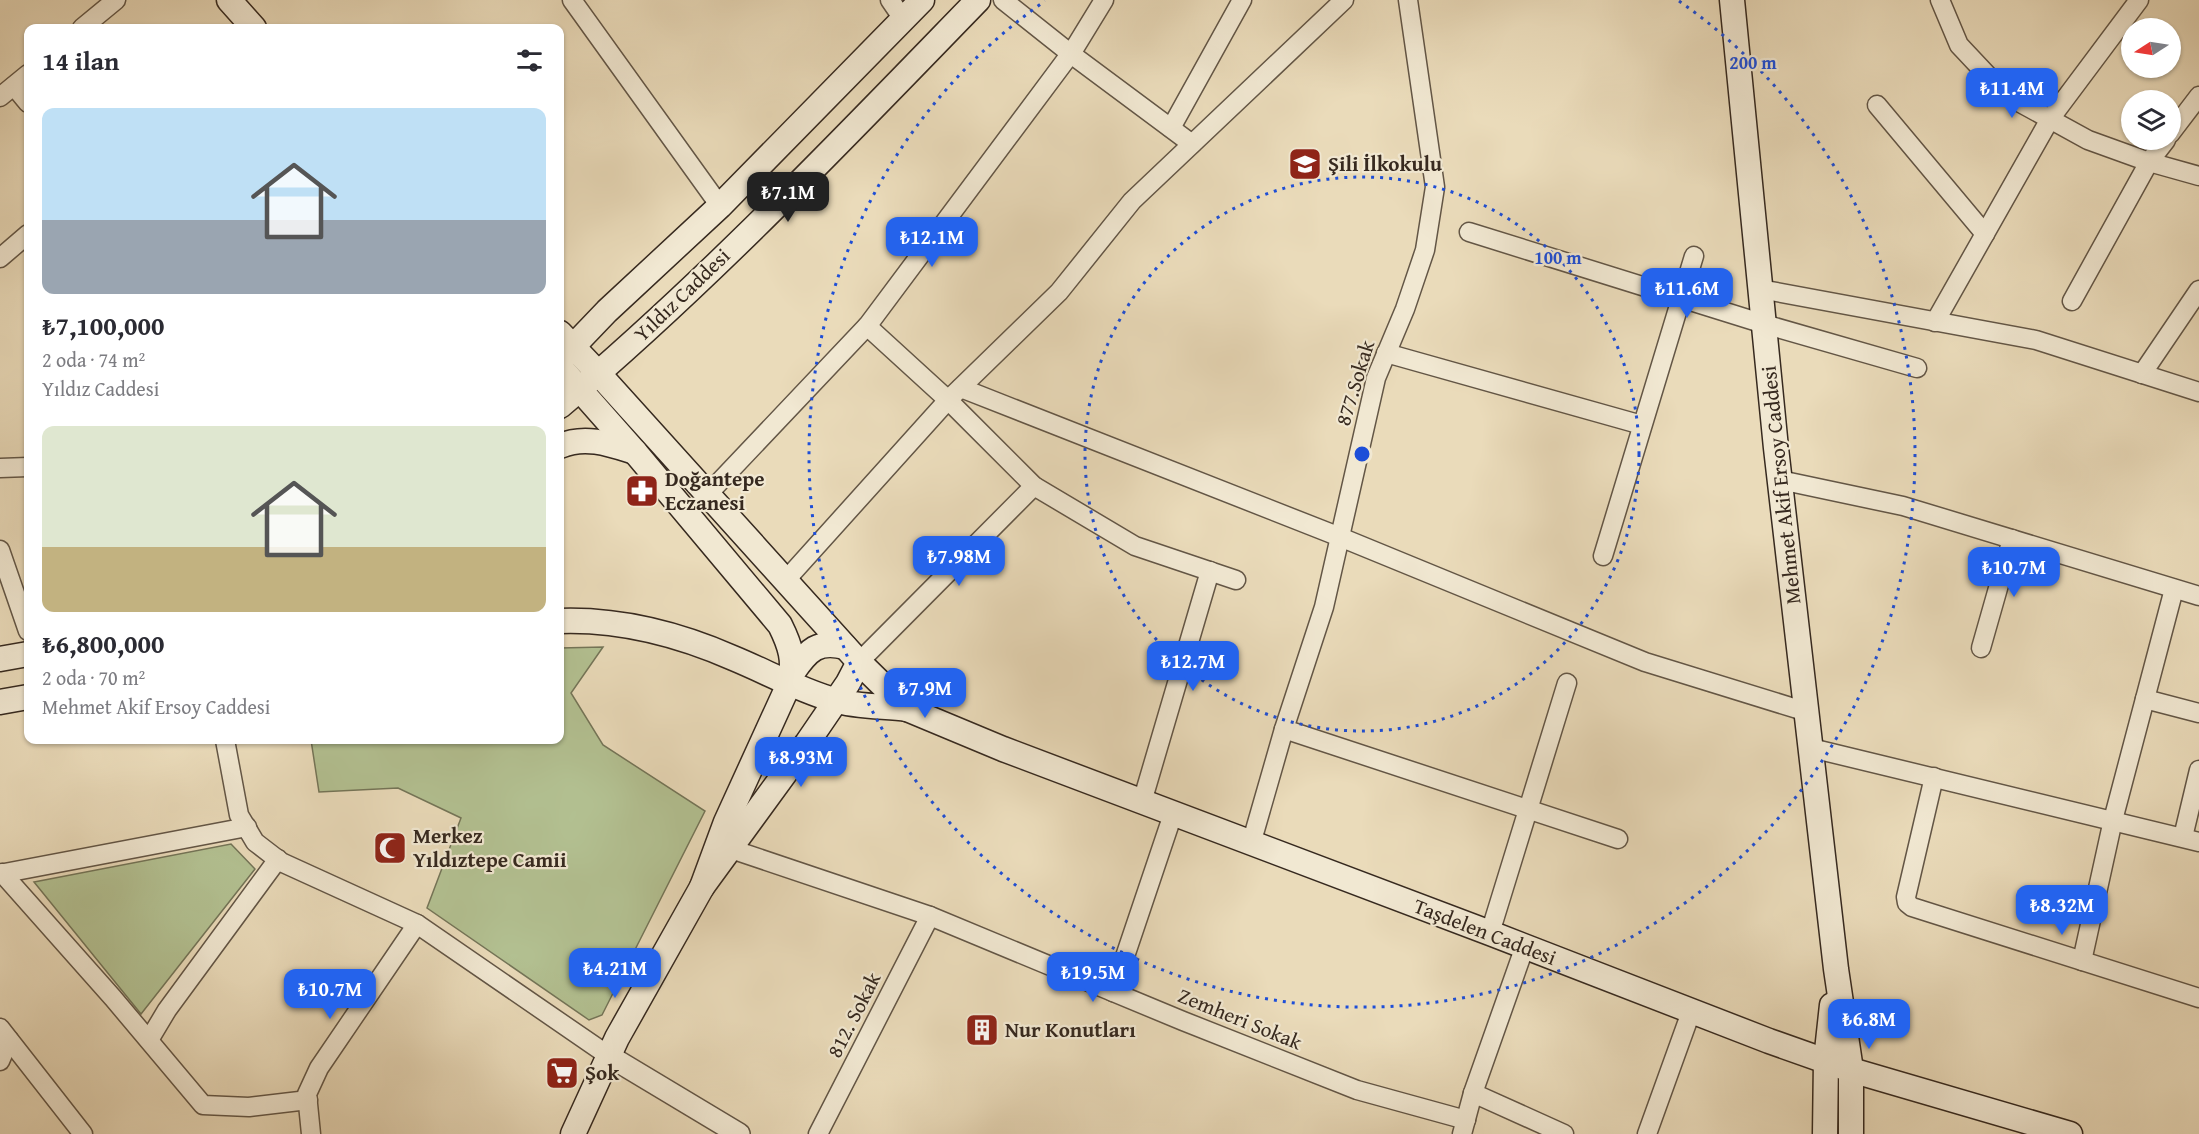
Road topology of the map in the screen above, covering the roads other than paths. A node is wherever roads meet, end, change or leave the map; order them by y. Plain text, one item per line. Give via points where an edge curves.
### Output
1 (116, 0) edge
2 (229, 0) edge
3 (572, 0) edge
4 (922, 0) edge
5 (978, 0) edge
6 (1003, 0) edge
7 (1104, 0) edge
8 (1242, 0) edge
9 (1344, 0) edge
10 (1408, 0) edge
11 (1732, 0) edge
12 (1940, 0) edge
13 (2139, 0) edge
14 (897, 9) edge
15 (87, 24) edge
16 (250, 24) edge
17 (1071, 54) junction
18 (14, 85) edge
19 (2199, 96) edge
20 (24, 98) edge
21 (1877, 105) dead end
22 (2050, 119) junction
23 (2181, 120) edge
24 (1171, 128) junction
25 (1192, 144) junction
26 (2159, 150) edge
27 (2150, 162) junction
28 (2199, 176) edge
29 (720, 206) junction
30 (1469, 232) dead end
31 (1985, 234) junction
32 (24, 237) edge
33 (1694, 256) dead end
34 (0, 258) edge
35 (1760, 289) junction
36 (2199, 290) edge
37 (1681, 298) junction
38 (2072, 301) dead end
39 (1935, 321) junction
40 (1764, 324) junction
41 (867, 326) junction
42 (564, 347) edge
43 (1386, 353) junction
44 (1917, 368) dead end
45 (564, 372) edge
46 (599, 374) junction
47 (2142, 374) junction
48 (579, 390) junction
49 (2199, 392) edge
50 (955, 394) junction
51 (564, 403) edge
52 (1642, 425) junction
53 (564, 444) edge
54 (635, 452) junction
55 (24, 467) edge
56 (0, 468) edge
57 (1780, 480) junction
58 (1034, 486) junction
59 (707, 495) junction
60 (1340, 537) junction
61 (2012, 539) junction
62 (0, 550) edge
63 (1603, 556) dead end
64 (1210, 571) junction
65 (1236, 580) dead end
66 (785, 581) junction
67 (2174, 589) junction
68 (2199, 596) edge
69 (24, 619) edge
70 (564, 621) edge
71 (1981, 648) dead end
72 (852, 654) junction
73 (24, 655) edge
74 (0, 658) edge
75 (791, 678) junction
76 (1567, 683) dead end
77 (24, 698) edge
78 (2145, 699) junction
79 (836, 701) junction
80 (0, 702) edge
81 (907, 709) junction
82 (1807, 712) junction
83 (2199, 713) edge
84 (1284, 729) junction
85 (226, 744) edge
86 (1811, 748) junction
87 (2199, 770) edge
88 (1934, 777) junction
89 (1142, 802) junction
90 (1528, 809) junction
91 (1173, 814) junction
92 (2113, 820) junction
93 (247, 827) junction
94 (1618, 839) dead end
95 (2191, 840) edge
96 (1251, 844) junction
97 (731, 849) junction
98 (278, 859) junction
99 (1, 873) edge
100 (702, 887) junction
101 (930, 916) junction
102 (417, 924) junction
103 (1490, 933) junction
104 (1526, 946) junction
105 (2082, 961) junction
106 (1836, 969) junction
107 (1113, 992) junction
108 (2199, 998) edge
109 (1691, 1011) junction
110 (5, 1034) edge
111 (149, 1040) junction
112 (609, 1056) junction
113 (0, 1060) edge
114 (1826, 1060) junction
115 (1851, 1070) junction
116 (1473, 1093) junction
117 (308, 1100) junction
118 (1464, 1127) edge
119 (730, 1132) edge
120 (83, 1134) edge
121 (311, 1134) edge
122 (573, 1134) edge
123 (818, 1134) edge
124 (1564, 1134) edge
125 (1647, 1134) edge
126 (1825, 1134) edge
127 (1851, 1134) edge
128 (2070, 1134) edge

1 - 15 street
2 - 16 main road
3 - 29 street
4 - 14 main road, Yıldız Caddesi
5 - 46 main road, Yıldız Caddesi via 806,177
6 - 17 street
7 - 17 street
8 - 24 street
9 - 25 street
10 - 43 street, 877.Sokak via 1435,187 1425,250
11 - 35 main road, Mehmet Akif Ersoy Caddesi
12 - 22 street via 1959,45 2006,95
13 - 22 street
14 - 29 main road, Yıldız Caddesi
17 - 24 street
17 - 41 street
18 - 20 street
19 - 23 street
21 - 31 street
22 - 27 street via 2088,140
22 - 31 street
24 - 25 street
25 - 50 street via 1132,201 1059,292
26 - 27 street
27 - 28 street
27 - 38 street
29 - 42 main road, Yıldız Caddesi
30 - 37 street
31 - 39 street
32 - 34 street
33 - 37 street
35 - 39 street
35 - 40 main road, Mehmet Akif Ersoy Caddesi
36 - 47 street
37 - 40 street
37 - 52 street
39 - 47 street via 2036,340
40 - 44 street
40 - 57 main road, Mehmet Akif Ersoy Caddesi
41 - 50 street
41 - 59 street
42 - 46 main road
43 - 52 street
43 - 60 street, 877.Sokak via 1376,378
45 - 48 main road
46 - 48 main road, Yıldız Caddesi
46 - 59 main road
47 - 49 street
48 - 51 main road, Yıldız Caddesi
48 - 54 main road
50 - 58 street
50 - 60 street
50 - 66 street
52 - 63 street
53 - 54 main road via 584,440
54 - 75 main road via 780,625 789,642
55 - 56 street
57 - 61 street via 1904,506
57 - 82 main road, Mehmet Akif Ersoy Caddesi
58 - 64 street via 1135,546
58 - 72 street
59 - 66 main road
60 - 82 street via 1645,662
60 - 84 street, 877.Sokak via 1324,607
61 - 67 street
61 - 71 street
62 - 69 street
64 - 65 street
64 - 89 street
66 - 72 main road
67 - 68 street
67 - 78 street
70 - 75 main road via 609,622 663,633
72 - 75 main road via 833,644 820,645 805,654
72 - 79 main road
72 - 81 main road
73 - 74 main road
75 - 79 main road
75 - 100 main road via 726,822
76 - 90 street
77 - 80 main road
78 - 83 street
78 - 92 street
79 - 81 main road
79 - 97 main road
81 - 89 main road, Taşdelen Caddesi
82 - 86 main road, Mehmet Akif Ersoy Caddesi
84 - 90 street
84 - 96 street, 877.Sokak
85 - 93 street via 239,814
86 - 88 street
86 - 106 main road, Mehmet Akif Ersoy Caddesi
87 - 95 street
88 - 92 street
88 - 105 street via 1907,903
89 - 91 main road, Taşdelen Caddesi
90 - 94 street
90 - 103 street
91 - 96 main road, Taşdelen Caddesi
91 - 107 street
92 - 95 street
92 - 105 street
93 - 98 street via 255,842
93 - 99 street
96 - 103 main road, Taşdelen Caddesi
97 - 100 main road
97 - 101 street, Zemheri Sokak
98 - 102 street
98 - 111 street
99 - 111 street
100 - 112 main road
101 - 107 street, Zemheri Sokak
101 - 123 street, 812. Sokak
102 - 112 street
102 - 117 street via 319,1068
103 - 104 main road, Taşdelen Caddesi
104 - 109 main road, Taşdelen Caddesi
104 - 116 street
105 - 108 street
106 - 114 main road, Mehmet Akif Ersoy Caddesi
106 - 115 main road, Mehmet Akif Ersoy Caddesi
107 - 118 street, Zemheri Sokak via 1357,1090
109 - 114 main road, Taşdelen Caddesi
109 - 125 street
110 - 113 street
110 - 120 street
111 - 117 street via 202,1105 249,1107
112 - 119 street
112 - 122 main road
114 - 115 main road, Taşdelen Caddesi
114 - 126 main road, Mehmet Akif Ersoy Caddesi
115 - 127 main road, Mehmet Akif Ersoy Caddesi
115 - 128 main road, Taşdelen Caddesi
116 - 118 street
116 - 124 street
117 - 121 street

